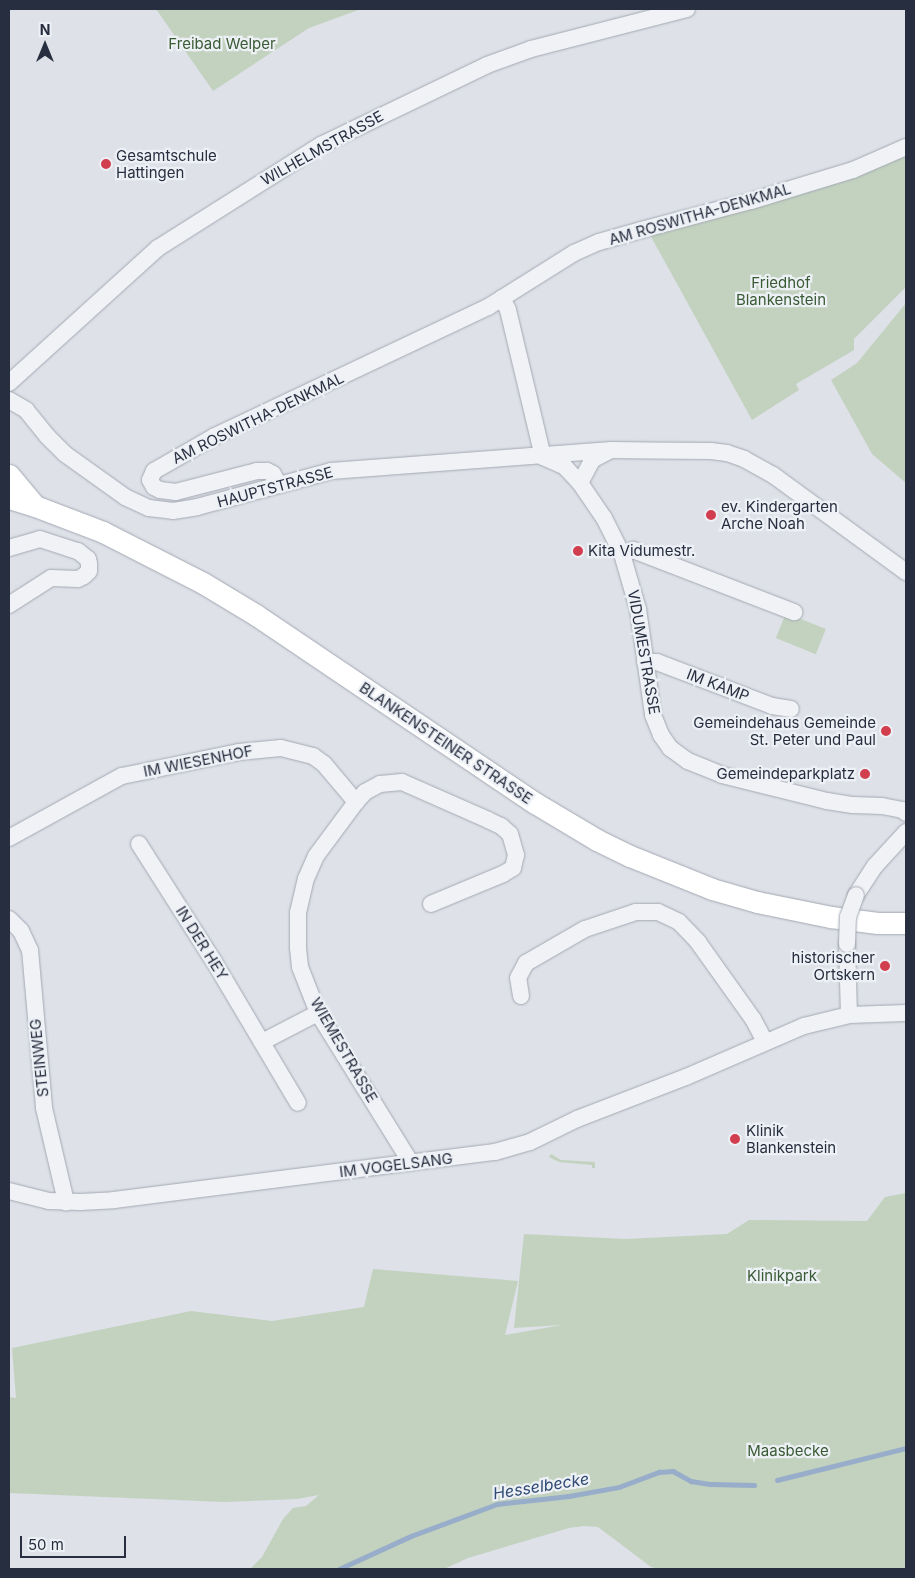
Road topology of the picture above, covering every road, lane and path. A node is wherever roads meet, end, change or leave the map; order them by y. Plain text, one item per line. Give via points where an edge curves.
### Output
1 (687, 9) edge
2 (906, 147) edge
3 (502, 298) junction
4 (9, 383) edge
5 (9, 400) edge
6 (611, 450) junction
7 (543, 456) junction
8 (9, 475) edge
9 (580, 483) junction
10 (279, 485) junction
11 (9, 498) edge
12 (35, 506) junction
13 (9, 548) edge
14 (622, 554) junction
15 (906, 572) edge
16 (9, 605) edge
17 (794, 612) dead end
18 (645, 662) junction
19 (791, 710) dead end
20 (356, 802) junction
21 (906, 813) edge
22 (906, 832) edge
23 (9, 838) edge
24 (139, 844) dead end
25 (431, 904) dead end
26 (9, 919) edge
27 (906, 923) edge
28 (521, 996) dead end
29 (318, 1013) junction
30 (906, 1013) edge
31 (849, 1015) junction
32 (262, 1042) junction
33 (765, 1042) junction
34 (298, 1103) dead end
35 (411, 1163) junction
36 (9, 1192) edge
37 (66, 1202) junction

1 - 4 street, WILHELMSTRASSE via 539,47 487,65 321,145 158,248
2 - 3 street, AM ROSWITHA-DENKMAL via 853,170 598,242 549,267
3 - 7 street via 508,310
3 - 10 street, AM ROSWITHA-DENKMAL via 215,436 154,471 150,480 160,490 176,492 267,471 273,474
5 - 10 street, HAUPTSTRASSE via 26,410 65,454 125,497 149,508 173,511 197,507
6 - 7 street, HAUPTSTRASSE
6 - 9 street via 592,460
6 - 15 street, HAUPTSTRASSE via 711,451 744,459 773,475
7 - 9 street, VIDUMESTRASSE via 565,467
7 - 10 street, HAUPTSTRASSE via 331,471
8 - 12 main road
9 - 14 street, VIDUMESTRASSE via 604,518
11 - 12 main road, BLANKENSTEINER STRASSE
12 - 27 main road, BLANKENSTEINER STRASSE via 103,532 177,568 256,614 535,804 630,856 712,889 757,902 831,917
13 - 16 street via 40,539 78,551 89,564 89,571 84,576 51,578
14 - 17 street via 633,550
14 - 18 street, VIDUMESTRASSE via 638,609
18 - 19 street, IM KAMP via 658,662 772,706
18 - 21 street, VIDUMESTRASSE via 654,715 661,735 670,748 688,761 722,775 827,801 882,806
20 - 23 street, IM WIESENHOF via 334,774 314,756 281,748 239,752 122,776
20 - 25 street via 365,792 380,784 402,782 501,826 510,834 516,855 513,868
20 - 29 street, WIEMESTRASSE via 316,856 300,898 297,940 300,967
22 - 31 street, bridge via 875,866 856,895 848,918
24 - 32 street, IN DER HEY
26 - 37 street, STEINWEG via 21,931 30,950 44,1108
28 - 33 street via 518,978 526,963 585,928 636,912 658,912 679,922 698,942 753,1019
29 - 32 street
29 - 35 street, WIEMESTRASSE
30 - 31 street, IM VOGELSANG
31 - 33 street, IM VOGELSANG via 804,1026
32 - 34 street, IN DER HEY
33 - 35 street, IM VOGELSANG via 517,1146
35 - 37 street, IM VOGELSANG via 114,1200
36 - 37 street, IM VOGELSANG

